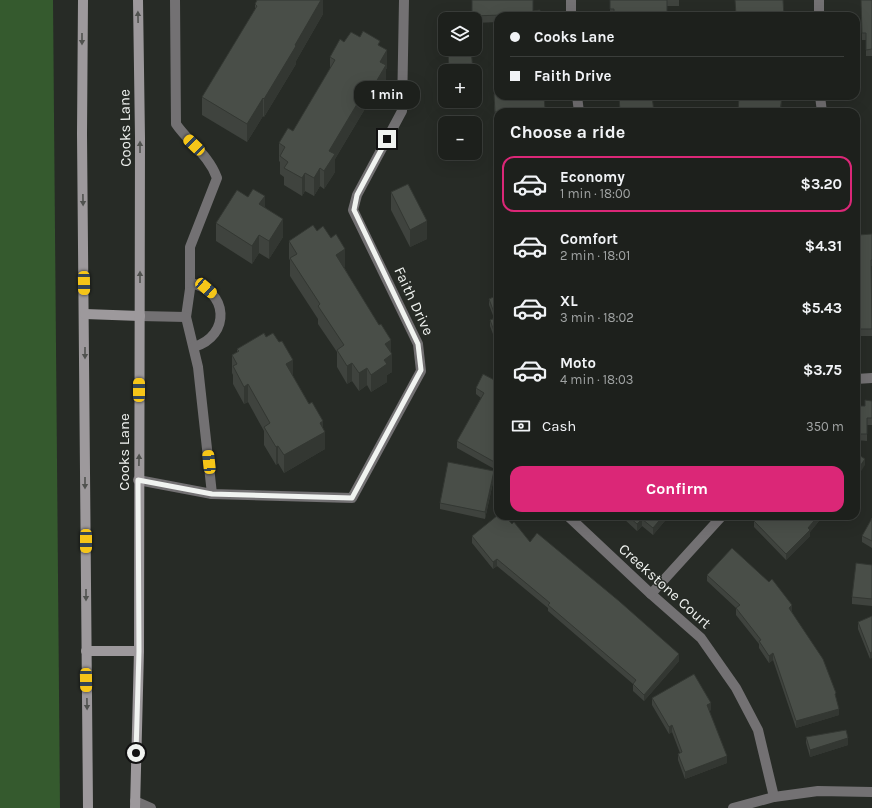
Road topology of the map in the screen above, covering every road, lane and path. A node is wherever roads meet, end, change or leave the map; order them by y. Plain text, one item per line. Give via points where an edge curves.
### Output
1 (83, 0) edge
2 (138, 0) edge
3 (175, 0) edge
4 (404, 0) edge
5 (571, 0) edge
6 (819, 0) edge
7 (571, 12) edge
8 (819, 12) edge
9 (190, 283) junction
10 (85, 314) junction
11 (140, 316) junction
12 (186, 317) junction
13 (194, 347) junction
14 (872, 378) edge
15 (860, 379) edge
16 (138, 480) junction
17 (212, 494) junction
18 (572, 520) edge
19 (718, 520) edge
20 (651, 594) junction
21 (86, 651) junction
22 (139, 651) junction
23 (872, 792) edge
24 (774, 797) junction
25 (135, 805) edge
26 (88, 808) edge
27 (151, 808) edge
28 (733, 808) edge

1 -> 10 main road
11 -> 2 main road, Cooks Lane
3 - 9 street via 176,124 213,166 217,178 190,248
4 - 17 street, Faith Drive via 402,111 357,195 354,210 418,344 421,370 352,498
5 - 7 street
6 - 8 street
9 - 12 street
9 - 13 street via 206,288 212,294 220,308 221,317 215,333 209,340
10 - 11 main road
10 -> 21 main road
11 - 12 street
16 -> 11 main road, Cooks Lane
12 - 13 street
13 - 17 street
14 - 15 street
16 - 17 street, Faith Drive
16 - 22 main road, Cooks Lane
18 - 20 street, Creekstone Court
19 - 20 street
20 - 24 street, Creekstone Court via 701,638 736,688 758,730
21 - 22 main road
21 -> 26 main road
22 - 25 main road, Cooks Lane
23 - 24 street via 818,791
24 - 28 street
25 - 27 street

